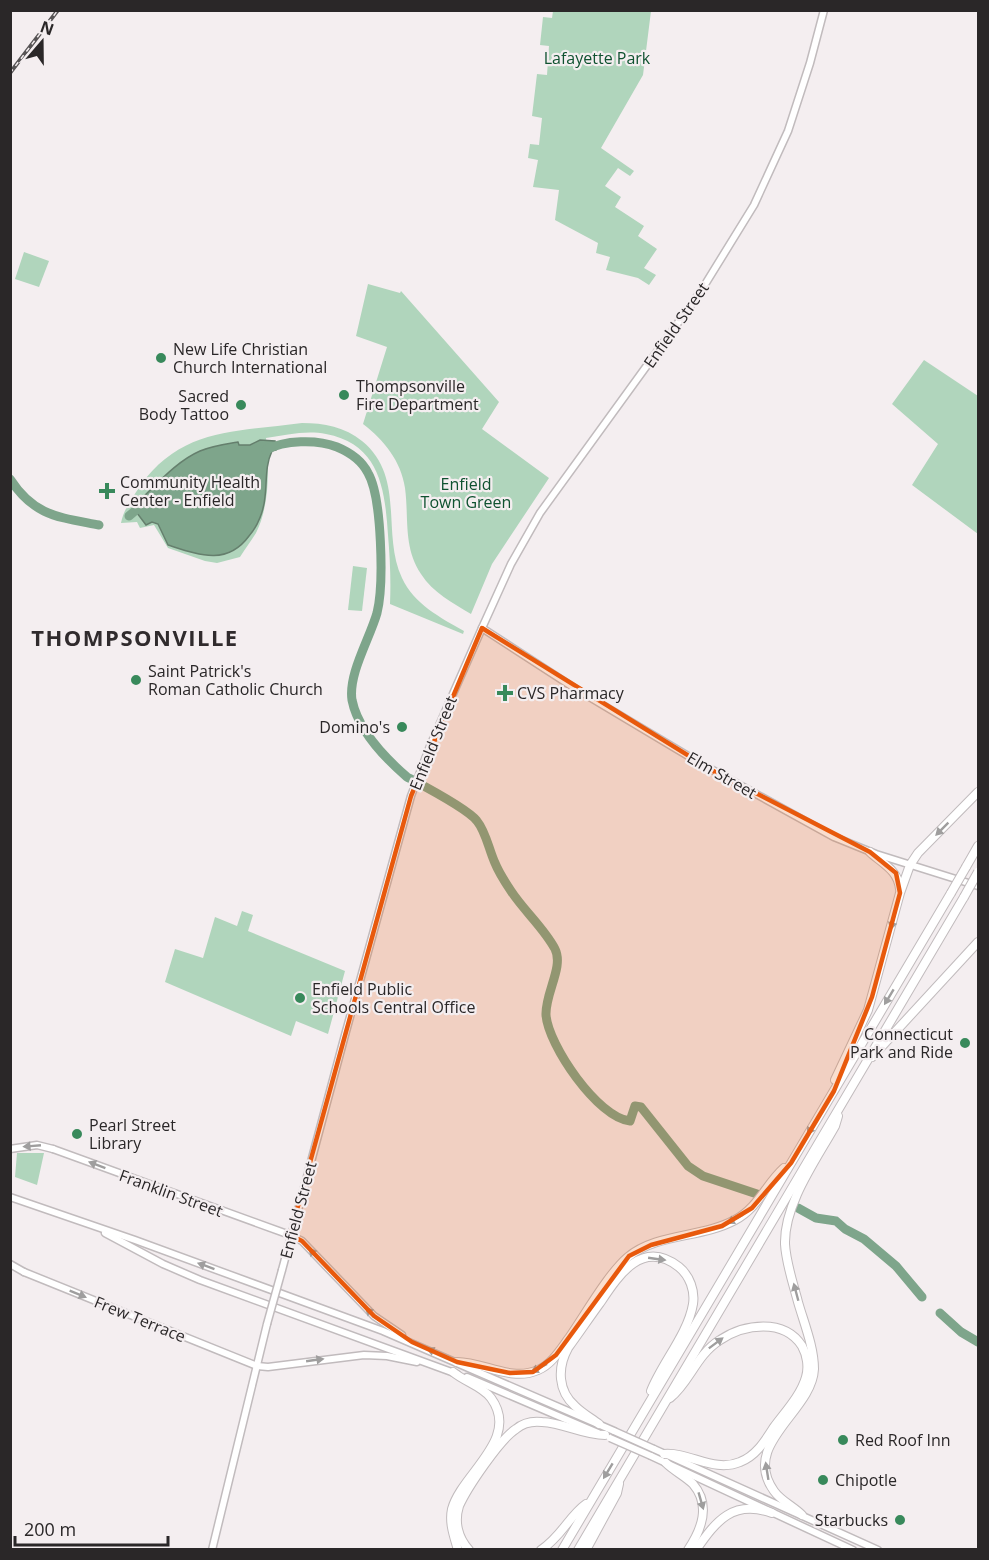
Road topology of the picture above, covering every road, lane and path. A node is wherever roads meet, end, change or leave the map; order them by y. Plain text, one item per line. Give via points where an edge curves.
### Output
1 (824, 10) edge
2 (482, 628) junction
3 (978, 792) edge
4 (978, 846) edge
5 (870, 852) junction
6 (910, 865) junction
7 (978, 872) edge
8 (978, 886) edge
9 (900, 893) junction
10 (978, 942) edge
11 (868, 1059) junction
12 (834, 1091) junction
13 (839, 1108) junction
14 (10, 1149) edge
15 (790, 1164) junction
16 (10, 1197) edge
17 (92, 1226) junction
18 (290, 1235) junction
19 (10, 1264) edge
20 (412, 1342) junction
21 (425, 1362) junction
22 (458, 1362) junction
23 (257, 1366) junction
24 (453, 1372) junction
25 (664, 1403) junction
26 (647, 1405) junction
27 (598, 1424) junction
28 (610, 1435) junction
29 (652, 1453) junction
30 (664, 1454) junction
31 (666, 1463) junction
32 (621, 1477) junction
33 (590, 1501) junction
34 (772, 1513) junction
35 (802, 1515) junction
36 (212, 1550) edge
37 (458, 1550) edge
38 (469, 1550) edge
39 (542, 1550) edge
40 (562, 1550) edge
41 (578, 1550) edge
42 (586, 1550) edge
43 (688, 1550) edge
44 (696, 1550) edge
45 (853, 1550) edge
46 (878, 1550) edge

1 - 2 main road, Enfield Street via 788,131 754,205 702,290 540,513
2 - 5 main road, Elm Street via 715,772 834,837
2 - 18 main road, Enfield Street via 415,788
3 -> 6 highway
4 -> 12 highway, bridge
5 - 6 main road, Elm Street
5 - 9 highway via 896,873
6 - 8 main road, Elm Street
6 - 9 highway
7 - 11 highway, bridge
9 -> 12 highway via 868,1010 838,1072
10 - 11 highway
11 - 13 highway
12 -> 15 highway
13 - 25 highway
35 -> 13 highway via 775,1492 765,1466 769,1446 807,1391 813,1370 787,1256 786,1230 792,1206 834,1126
18 -> 14 main road, Franklin Street via 53,1149 37,1145
15 -> 22 highway via 739,1218 651,1245 629,1256 556,1355 540,1369 515,1374
15 - 26 highway
16 - 17 main road
20 -> 17 main road
17 - 21 main road via 200,1280
20 -> 18 main road via 378,1320 302,1241
18 - 23 main road, Enfield Street, bridge
19 -> 23 main road, Frew Terrace
22 -> 20 main road
23 -> 21 main road via 364,1355
21 - 24 main road
22 - 27 main road
23 - 36 main road, Enfield Street
24 - 28 main road
24 - 37 highway via 489,1396 499,1424 494,1444 453,1505 451,1524
25 -> 30 highway via 708,1349 740,1330 760,1326 781,1329 794,1337 805,1354 803,1384 750,1457 724,1465
25 - 32 highway
27 -> 26 highway via 566,1395 561,1378 563,1360 621,1273 637,1261 651,1258 668,1261 682,1270 691,1284 693,1301
26 -> 33 highway
27 - 28 main road
28 - 29 main road, bridge
28 - 38 highway via 543,1422 524,1424 512,1431 459,1506 458,1532
29 - 30 main road
29 - 31 main road
30 - 35 main road
31 - 34 main road
31 -> 43 highway via 692,1483 701,1500 703,1523
32 - 41 highway
32 - 42 highway via 617,1493
33 - 39 highway
33 - 40 highway
34 - 44 highway via 752,1509 729,1513 715,1524
34 - 45 main road
35 - 46 main road

